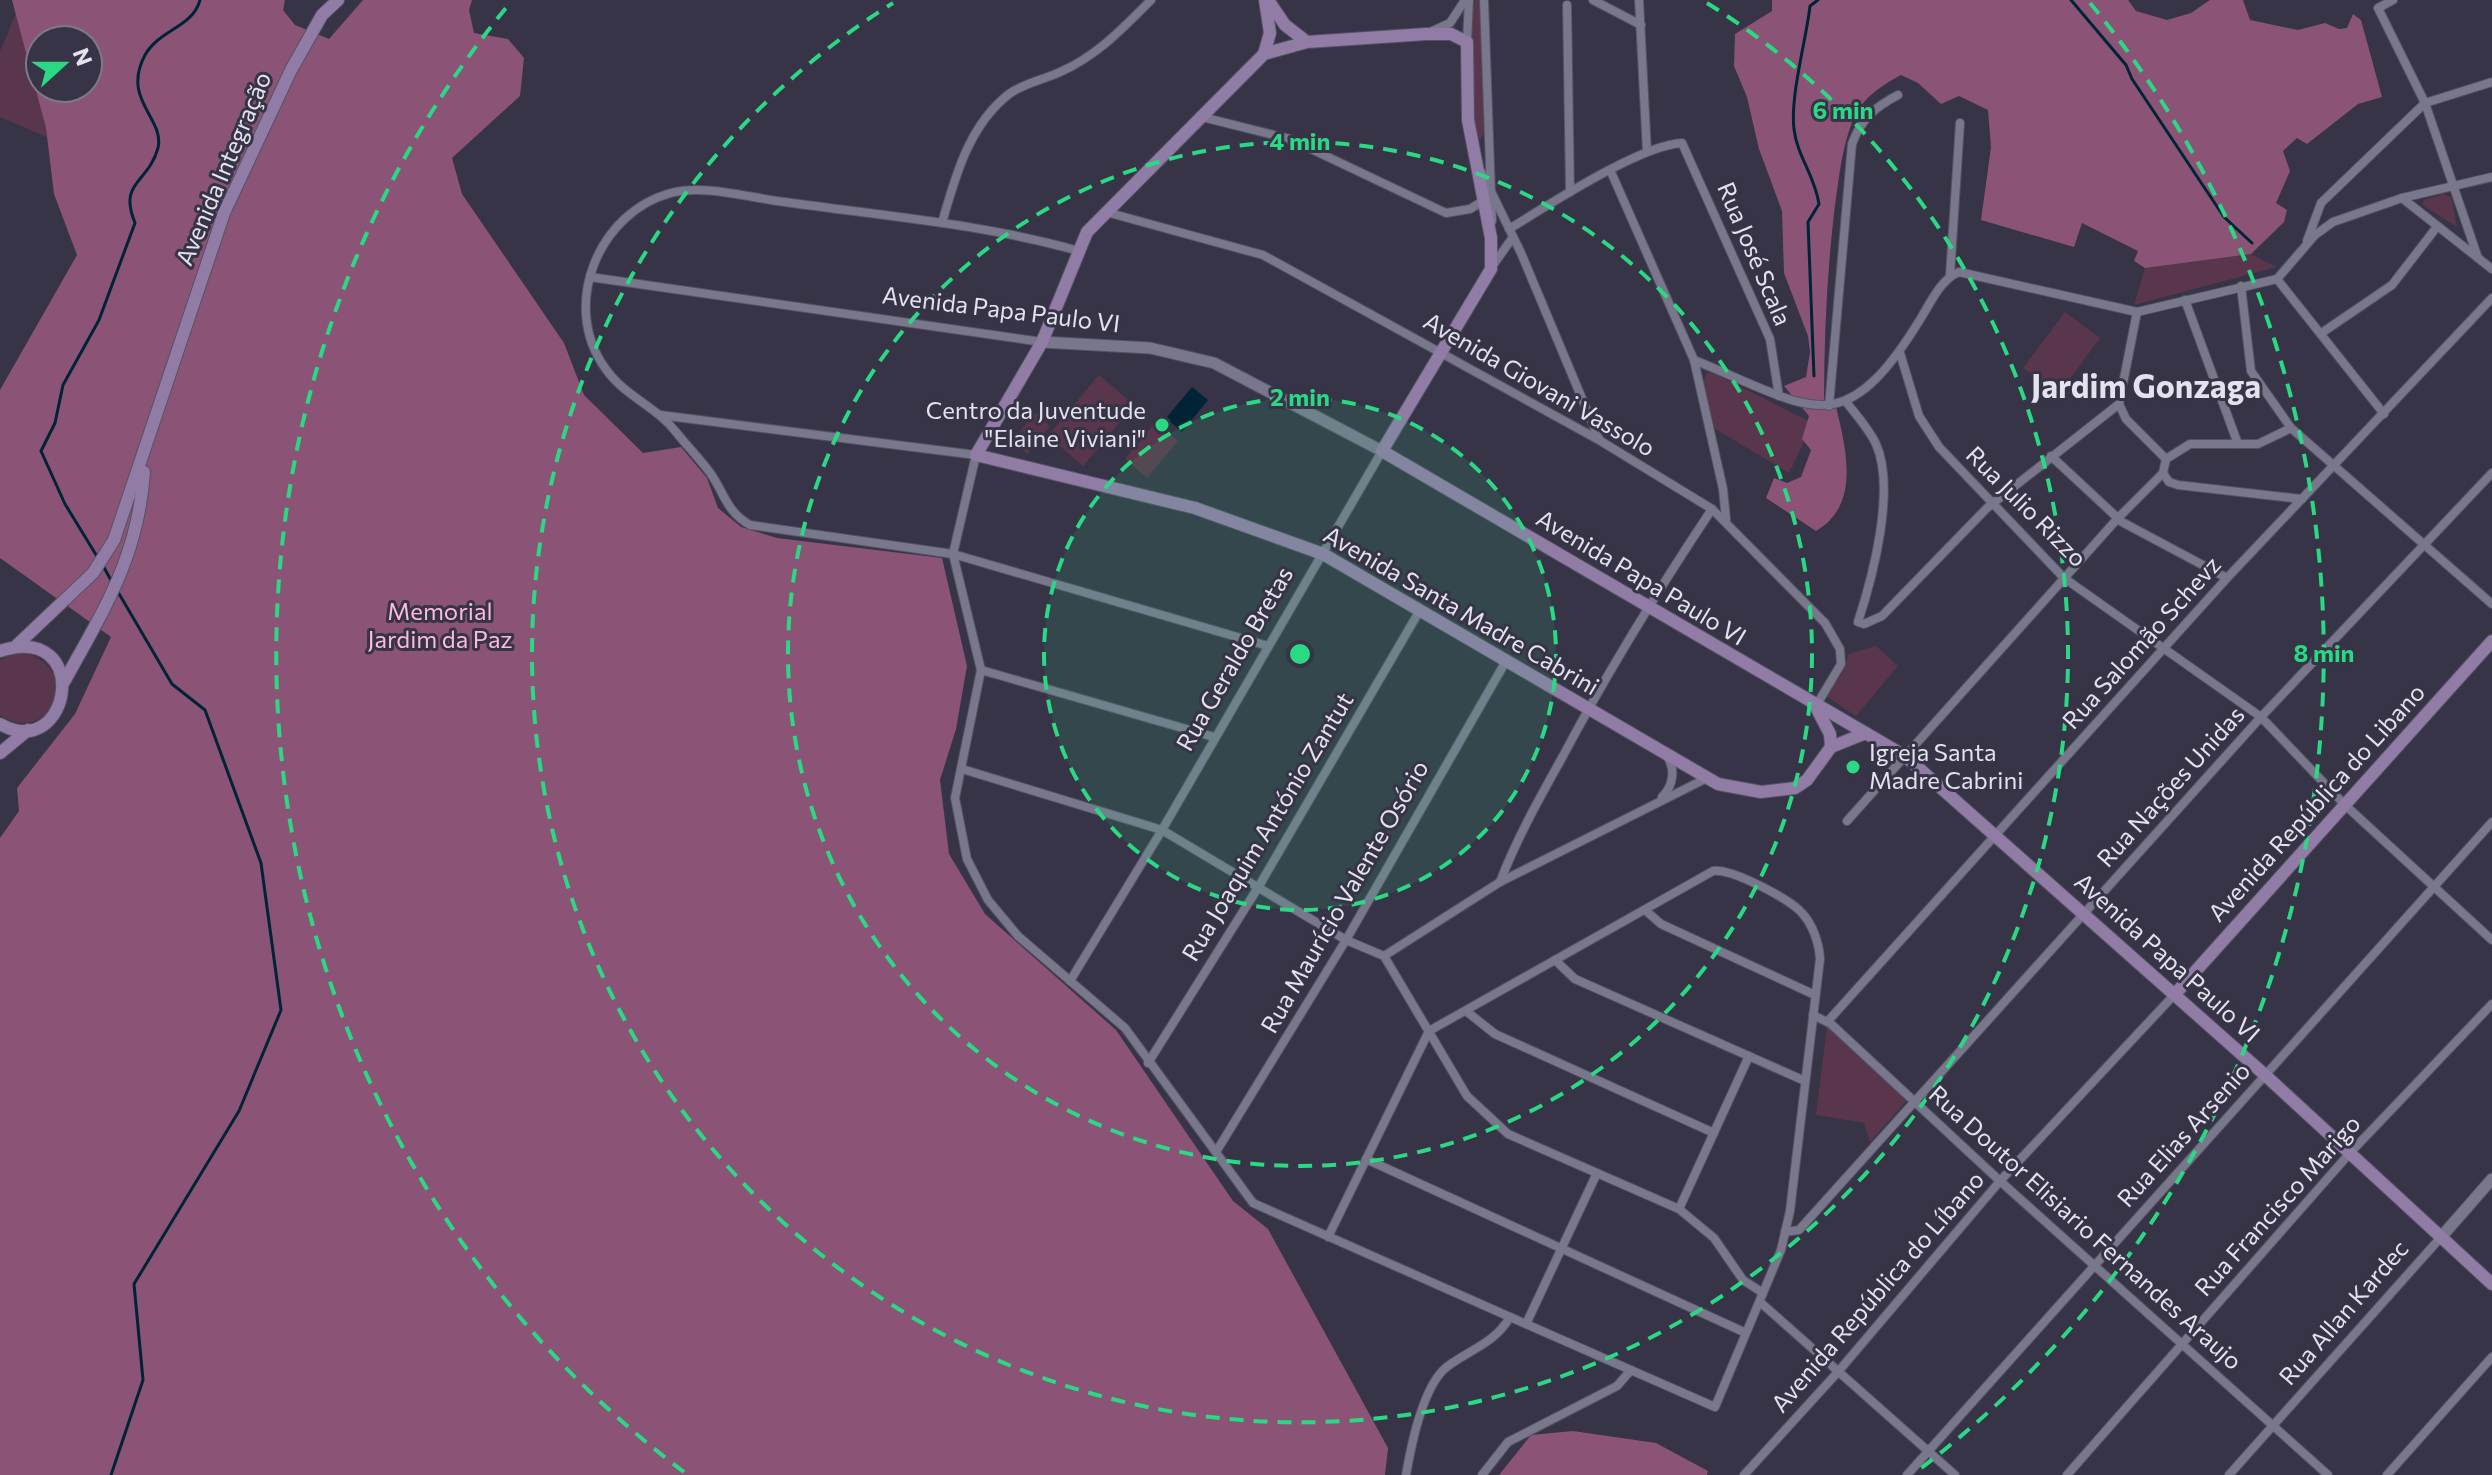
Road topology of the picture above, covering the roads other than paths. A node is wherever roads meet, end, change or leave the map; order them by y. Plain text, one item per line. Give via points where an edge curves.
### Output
1 (338, 0) edge
2 (1151, 0) edge
3 (1266, 0) edge
4 (1467, 0) edge
5 (1484, 0) edge
6 (1593, 0) edge
7 (1639, 0) edge
8 (2393, 0) edge
9 (1567, 5) dead end
10 (1641, 25) junction
11 (1426, 34) junction
12 (1307, 42) junction
13 (1467, 42) junction
14 (1264, 54) junction
15 (2492, 82) edge
16 (1898, 95) dead end
17 (2425, 103) junction
18 (1202, 117) junction
19 (1960, 123) dead end
20 (1671, 143) joint
21 (1647, 152) junction
22 (1611, 172) junction
23 (2492, 177) edge
24 (2452, 186) junction
25 (1570, 192) junction
26 (1488, 198) junction
27 (2402, 198) junction
28 (1106, 212) junction
29 (942, 223) junction
30 (2436, 228) junction
31 (1511, 233) junction
32 (2306, 245) junction
33 (1079, 251) junction
34 (2478, 258) junction
35 (1491, 269) junction
36 (2492, 269) edge
37 (1950, 275) junction
38 (590, 277) junction
39 (2277, 279) junction
40 (2241, 286) junction
41 (2492, 298) edge
42 (2185, 300) junction
43 (2137, 312) junction
44 (2323, 332) junction
45 (1042, 342) junction
46 (1440, 351) junction
47 (1900, 353) junction
48 (1694, 360) junction
49 (1779, 396) junction
50 (1847, 403) junction
51 (2119, 404) junction
52 (1829, 406) junction
53 (2384, 414) junction
54 (660, 415) junction
55 (2291, 428) junction
56 (1599, 440) junction
57 (2238, 444) junction
58 (1382, 451) junction
59 (976, 455) junction
60 (2051, 456) junction
61 (145, 457) junction
62 (2166, 459) junction
63 (2335, 467) junction
64 (2163, 473) junction
65 (2492, 473) edge
66 (2302, 499) junction
67 (1995, 506) junction
68 (1712, 509) junction
69 (2118, 518) junction
70 (1726, 519) junction
71 (2425, 545) junction
72 (953, 554) junction
73 (1323, 554) junction
74 (2064, 578) junction
75 (2227, 578) junction
76 (2492, 604) edge
77 (1647, 606) junction
78 (1420, 610) junction
79 (2492, 641) edge
80 (17, 645) junction
81 (1268, 646) junction
82 (2165, 647) junction
83 (0, 651) edge
84 (1506, 661) junction
85 (981, 670) junction
86 (64, 682) junction
87 (1815, 706) junction
88 (1586, 707) junction
89 (2261, 717) junction
90 (0, 724) edge
91 (28, 730) junction
92 (1866, 733) junction
93 (1214, 737) junction
94 (1831, 747) junction
95 (0, 753) edge
96 (1667, 756) junction
97 (1905, 756) junction
98 (962, 769) junction
99 (1705, 779) junction
100 (1655, 803) junction
101 (2345, 805) junction
102 (1847, 821) dead end
103 (2492, 822) edge
104 (1162, 830) junction
105 (1995, 835) junction
106 (1500, 882) junction
107 (1259, 886) junction
108 (2433, 887) junction
109 (1645, 910) junction
110 (2084, 914) junction
111 (1346, 940) junction
112 (2492, 940) edge
113 (1384, 956) junction
114 (1555, 960) junction
115 (1070, 981) junction
116 (2175, 994) junction
117 (1815, 995) junction
118 (2492, 1004) edge
119 (1466, 1011) junction
120 (1813, 1015) junction
121 (1828, 1021) junction
122 (1429, 1031) junction
123 (1749, 1056) junction
124 (1148, 1063) junction
125 (2265, 1075) junction
126 (1805, 1081) junction
127 (1915, 1100) junction
128 (1714, 1133) junction
129 (1216, 1152) junction
130 (2349, 1154) junction
131 (1366, 1159) junction
132 (1597, 1173) junction
133 (2492, 1179) edge
134 (2000, 1181) junction
135 (1679, 1209) junction
136 (1785, 1232) junction
137 (2442, 1236) junction
138 (1328, 1237) junction
139 (1561, 1248) junction
140 (2094, 1265) junction
141 (2492, 1284) edge
142 (1761, 1298) junction
143 (1510, 1317) junction
144 (1526, 1324) junction
145 (1746, 1333) junction
146 (2182, 1345) junction
147 (2492, 1357) edge
148 (1631, 1370) junction
149 (1837, 1373) junction
150 (2275, 1425) junction
151 (1928, 1451) junction
152 (1406, 1475) edge
153 (1482, 1475) edge
154 (1744, 1475) edge
155 (1907, 1475) edge
156 (1955, 1475) edge
157 (2067, 1475) edge
158 (2229, 1475) edge
159 (2328, 1475) edge
160 (2387, 1475) edge

1 - 61 main road, Avenida Integração via 322,15 291,70 224,213
2 - 29 street via 1084,60 1011,93 997,105 962,159
3 - 12 main road
3 - 14 main road via 1270,33
4 - 11 street via 1450,23
4 - 13 street
5 - 26 street
6 - 10 street
7 - 10 street
8 - 17 street via 2378,8
9 - 25 street
10 - 21 street
11 - 12 main road
11 - 13 main road via 1451,34
12 - 14 main road
13 - 26 main road via 1468,120
14 - 18 main road
15 - 17 street
16 - 52 street via 1878,105 1852,144
17 - 24 street
17 - 32 street via 2321,203
18 - 26 street via 1290,139 1446,213 1470,209
18 - 28 main road
19 - 37 street
20 - 21 street, Rua Geraldo Bretas
20 - 49 street, Rua José Scala via 1687,149 1770,339
21 - 22 street, Rua Geraldo Bretas
22 - 25 street, Rua Geraldo Bretas
22 - 48 street
23 - 24 street
24 - 27 street
24 - 34 street
25 - 31 street, Rua Geraldo Bretas
26 - 31 street
26 - 35 main road
27 - 30 street
27 - 32 street via 2333,222
28 - 33 main road via 1087,232
28 - 46 street, Avenida Giovani Vassolo via 1263,255
29 - 33 street
29 - 38 street via 690,190 658,198 619,221 603,243
30 - 34 street
30 - 44 street via 2392,285
31 - 35 street, Rua Geraldo Bretas
31 - 56 street
32 - 39 street
33 - 45 main road
34 - 36 street
35 - 46 main road, Rua Geraldo Bretas
37 - 43 street via 1968,271
37 - 47 street
38 - 45 street, Avenida Papa Paulo VI
38 - 54 street via 588,335 594,350 635,400
39 - 40 street
39 - 44 street
40 - 42 street
40 - 55 street via 2251,371
41 - 53 street, Rua Salomão Schevz
42 - 43 street
42 - 57 street
43 - 51 street
44 - 53 street
45 - 58 street, Avenida Papa Paulo VI via 1150,348 1214,363
45 - 59 main road
46 - 56 street, Avenida Giovani Vassolo
46 - 58 main road, Rua Geraldo Bretas
47 - 50 street
47 - 67 street, Rua Julio Rizzo via 1928,432
48 - 49 street
48 - 70 street
49 - 52 street
50 - 52 street
50 - 67 street via 1876,444 1883,470 1877,543 1859,623 1876,622 1987,508
51 - 60 street
51 - 62 street via 2126,419
53 - 63 street, Rua Salomão Schevz
54 - 59 street, Avenida Santa Madre Cabrini
54 - 72 street via 710,474 727,507 750,525
55 - 57 street via 2267,442
55 - 63 street
56 - 68 street, Avenida Giovani Vassolo
57 - 62 street via 2190,444
58 - 73 street, Rua Geraldo Bretas
58 - 77 main road, Avenida Papa Paulo VI
59 - 72 street
59 - 73 main road, Avenida Santa Madre Cabrini via 1195,508
60 - 67 street
60 - 69 street
61 - 80 main road, Avenida Integração via 114,540 96,568
61 - 86 main road, Avenida Integração via 134,544
62 - 64 street
63 - 66 street, Rua Salomão Schevz
63 - 71 street
64 - 66 street via 2178,485
64 - 69 street
65 - 71 street, Rua Nações Unidas
66 - 75 street, Rua Salomão Schevz
67 - 74 street, Rua Julio Rizzo
68 - 70 street, Avenida Giovani Vassolo
68 - 77 street
69 - 74 street
69 - 75 street
70 - 87 street, Avenida Giovani Vassolo via 1834,635 1841,664
71 - 76 street
71 - 89 street, Rua Nações Unidas
72 - 81 street
72 - 85 street
73 - 78 main road, Avenida Santa Madre Cabrini
73 - 81 street, Rua Geraldo Bretas
74 - 82 street, Rua Julio Rizzo
74 - 97 street
75 - 82 street, Rua Salomão Schevz
77 - 87 main road, Avenida Papa Paulo VI
77 - 88 street
78 - 84 main road, Avenida Santa Madre Cabrini
78 - 107 street, Rua Joaquim António Zantut
79 - 101 main road, Avenida República do Libano
80 - 83 main road
80 - 86 main road via 47,654
81 - 93 street, Rua Geraldo Bretas
82 - 89 street, Rua Julio Rizzo
82 - 105 street, Rua Salomão Schevz
84 - 88 main road, Avenida Santa Madre Cabrini
84 - 111 street, Rua Maurício Valente Osório
85 - 93 street
85 - 98 street
86 - 91 main road, Avenida Integração via 58,710
87 - 92 main road, Avenida Papa Paulo VI
87 - 94 main road
88 - 96 main road, Avenida Santa Madre Cabrini
88 - 106 street
89 - 101 street, Rua Julio Rizzo
89 - 110 street, Rua Nações Unidas
90 - 91 main road
91 - 95 main road, Avenida Integração
92 - 94 main road
92 - 97 main road, Avenida Papa Paulo VI
93 - 104 street, Rua Geraldo Bretas
94 - 99 main road, Avenida Santa Madre Cabrini via 1807,780 1784,791 1737,790
96 - 99 main road, Avenida Santa Madre Cabrini
96 - 100 street via 1671,784
97 - 102 street
97 - 105 main road, Avenida Papa Paulo VI
98 - 104 street
98 - 115 street via 955,798 959,829 980,886 1008,926
99 - 100 street
100 - 106 street
101 - 108 street, Rua Julio Rizzo
101 - 116 main road, Avenida República do Libano
103 - 108 street, Rua Elias Arsenio
104 - 107 street
104 - 115 street, Rua Geraldo Bretas
105 - 110 main road, Avenida Papa Paulo VI
105 - 121 street, Rua Salomão Schevz
106 - 113 street
107 - 111 street
107 - 124 street, Rua Joaquim António Zantut
108 - 112 street, Rua Julio Rizzo
108 - 125 street, Rua Elias Arsenio
109 - 114 street
109 - 117 street via 1661,924
109 - 117 street via 1713,871 1730,871 1805,916 1819,951
110 - 116 main road, Avenida Papa Paulo VI
110 - 127 street, Rua Nações Unidas
111 - 113 street
111 - 129 street, Rua Maurício Valente Osório
113 - 122 street
114 - 119 street
114 - 123 street via 1575,979
115 - 124 street via 1125,1028
116 - 125 main road, Avenida Papa Paulo VI
116 - 134 street, Avenida República do Líbano
117 - 120 street
118 - 130 street, Rua Francisco Marigo
119 - 122 street
119 - 128 street via 1495,1034
120 - 121 street, Rua Doutor Elisiario Fernandes Araujo
120 - 126 street
121 - 127 street, Rua Doutor Elisiario Fernandes Araujo
122 - 131 street
122 - 132 street via 1484,1115 1508,1134
123 - 126 street
123 - 128 street
124 - 129 street
125 - 130 main road, Avenida Papa Paulo VI
125 - 140 street, Rua Elias Arsenio
126 - 136 street
127 - 134 street, Rua Doutor Elisiario Fernandes Araujo
127 - 136 street, Rua Nações Unidas via 1799,1230
128 - 135 street
129 - 138 street via 1253,1203
130 - 137 main road, Avenida Papa Paulo VI
130 - 146 street, Rua Francisco Marigo
131 - 138 street
131 - 139 street
132 - 135 street
132 - 139 street
133 - 137 street, Rua Allan Kardec
134 - 140 street, Rua Doutor Elisiario Fernandes Araujo
134 - 149 street, Avenida República do Líbano
135 - 142 street via 1714,1238
136 - 142 street
137 - 141 main road, Avenida Papa Paulo VI
137 - 150 street, Rua Allan Kardec
138 - 143 street
139 - 144 street
139 - 145 street
140 - 146 street, Rua Doutor Elisiario Fernandes Araujo
140 - 151 street, Rua Elias Arsenio
142 - 145 street
142 - 149 street
143 - 144 street
143 - 152 street via 1491,1340 1436,1379 1413,1437
144 - 148 street
145 - 148 street via 1715,1407
146 - 150 street, Rua Doutor Elisiario Fernandes Araujo
146 - 157 street, Rua Francisco Marigo
147 - 160 street
148 - 153 street via 1617,1386 1508,1442
149 - 151 street
149 - 154 street, Avenida República do Líbano
150 - 158 street, Rua Allan Kardec
150 - 159 street, Rua Doutor Elisiario Fernandes Araujo
151 - 155 street, Rua Elias Arsenio
151 - 156 street

